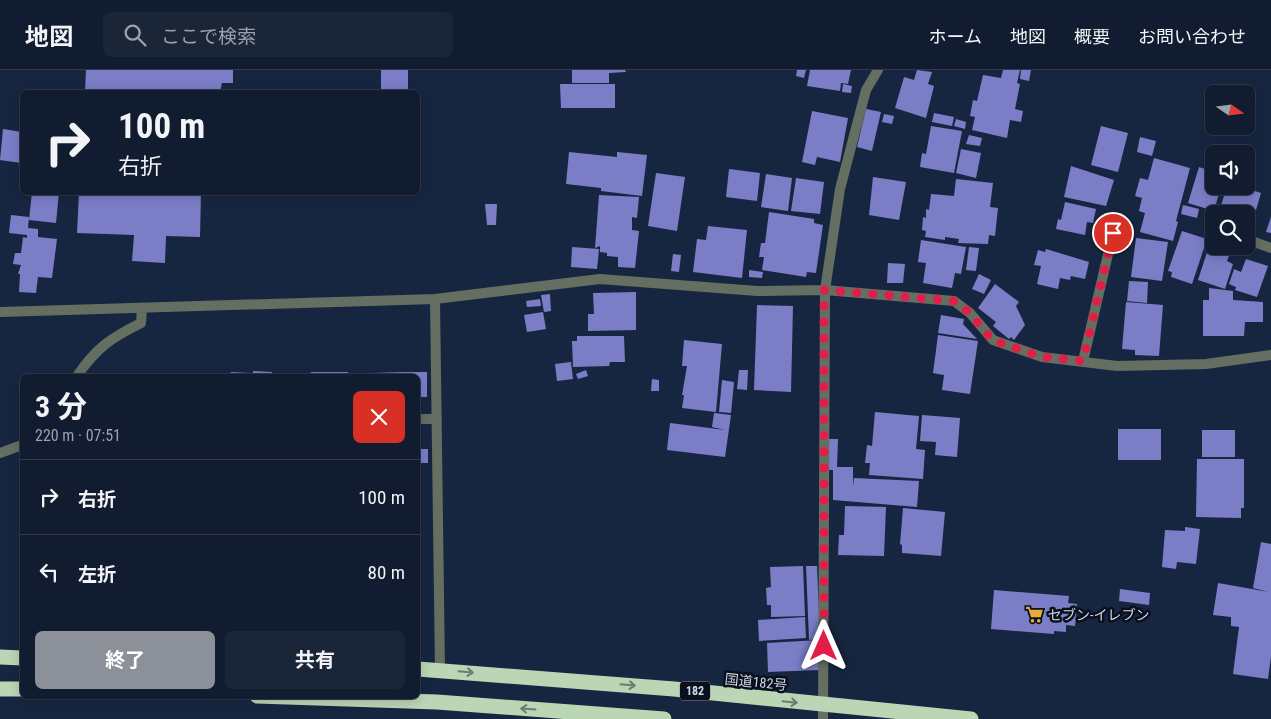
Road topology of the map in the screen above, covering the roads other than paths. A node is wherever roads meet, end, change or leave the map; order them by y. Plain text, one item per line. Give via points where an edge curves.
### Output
1 (878, 70) edge
2 (1113, 233) dead end
3 (1255, 242) edge
4 (1271, 248) edge
5 (824, 290) junction
6 (435, 299) junction
7 (142, 308) junction
8 (0, 312) edge
9 (1271, 355) edge
10 (1083, 361) junction
11 (79, 374) edge
12 (420, 419) edge
13 (437, 419) junction
14 (20, 446) edge
15 (0, 453) edge
16 (0, 657) edge
17 (20, 658) edge
18 (420, 669) edge
19 (440, 670) junction
20 (0, 689) edge
21 (20, 690) edge
22 (348, 699) edge
23 (824, 712) edge
24 (664, 719) edge
25 (971, 719) edge

1 - 5 street via 866,90 840,189
2 - 10 street
3 - 4 street
5 - 6 street via 757,291 600,279
5 - 10 street via 954,301 970,313 992,340 1042,357
5 - 23 street
6 - 7 street
6 - 13 street
7 - 8 street
7 - 11 street via 141,322 109,340
9 - 10 street via 1206,364 1117,366
12 - 13 street
13 - 19 street
14 - 15 street
16 - 17 highway
18 - 19 highway, 国道182号 / 182
19 -> 23 highway, 国道182号 / 182 via 674,689
20 - 21 highway
24 -> 22 highway via 437,702
23 - 25 highway, 国道182号 / 182

